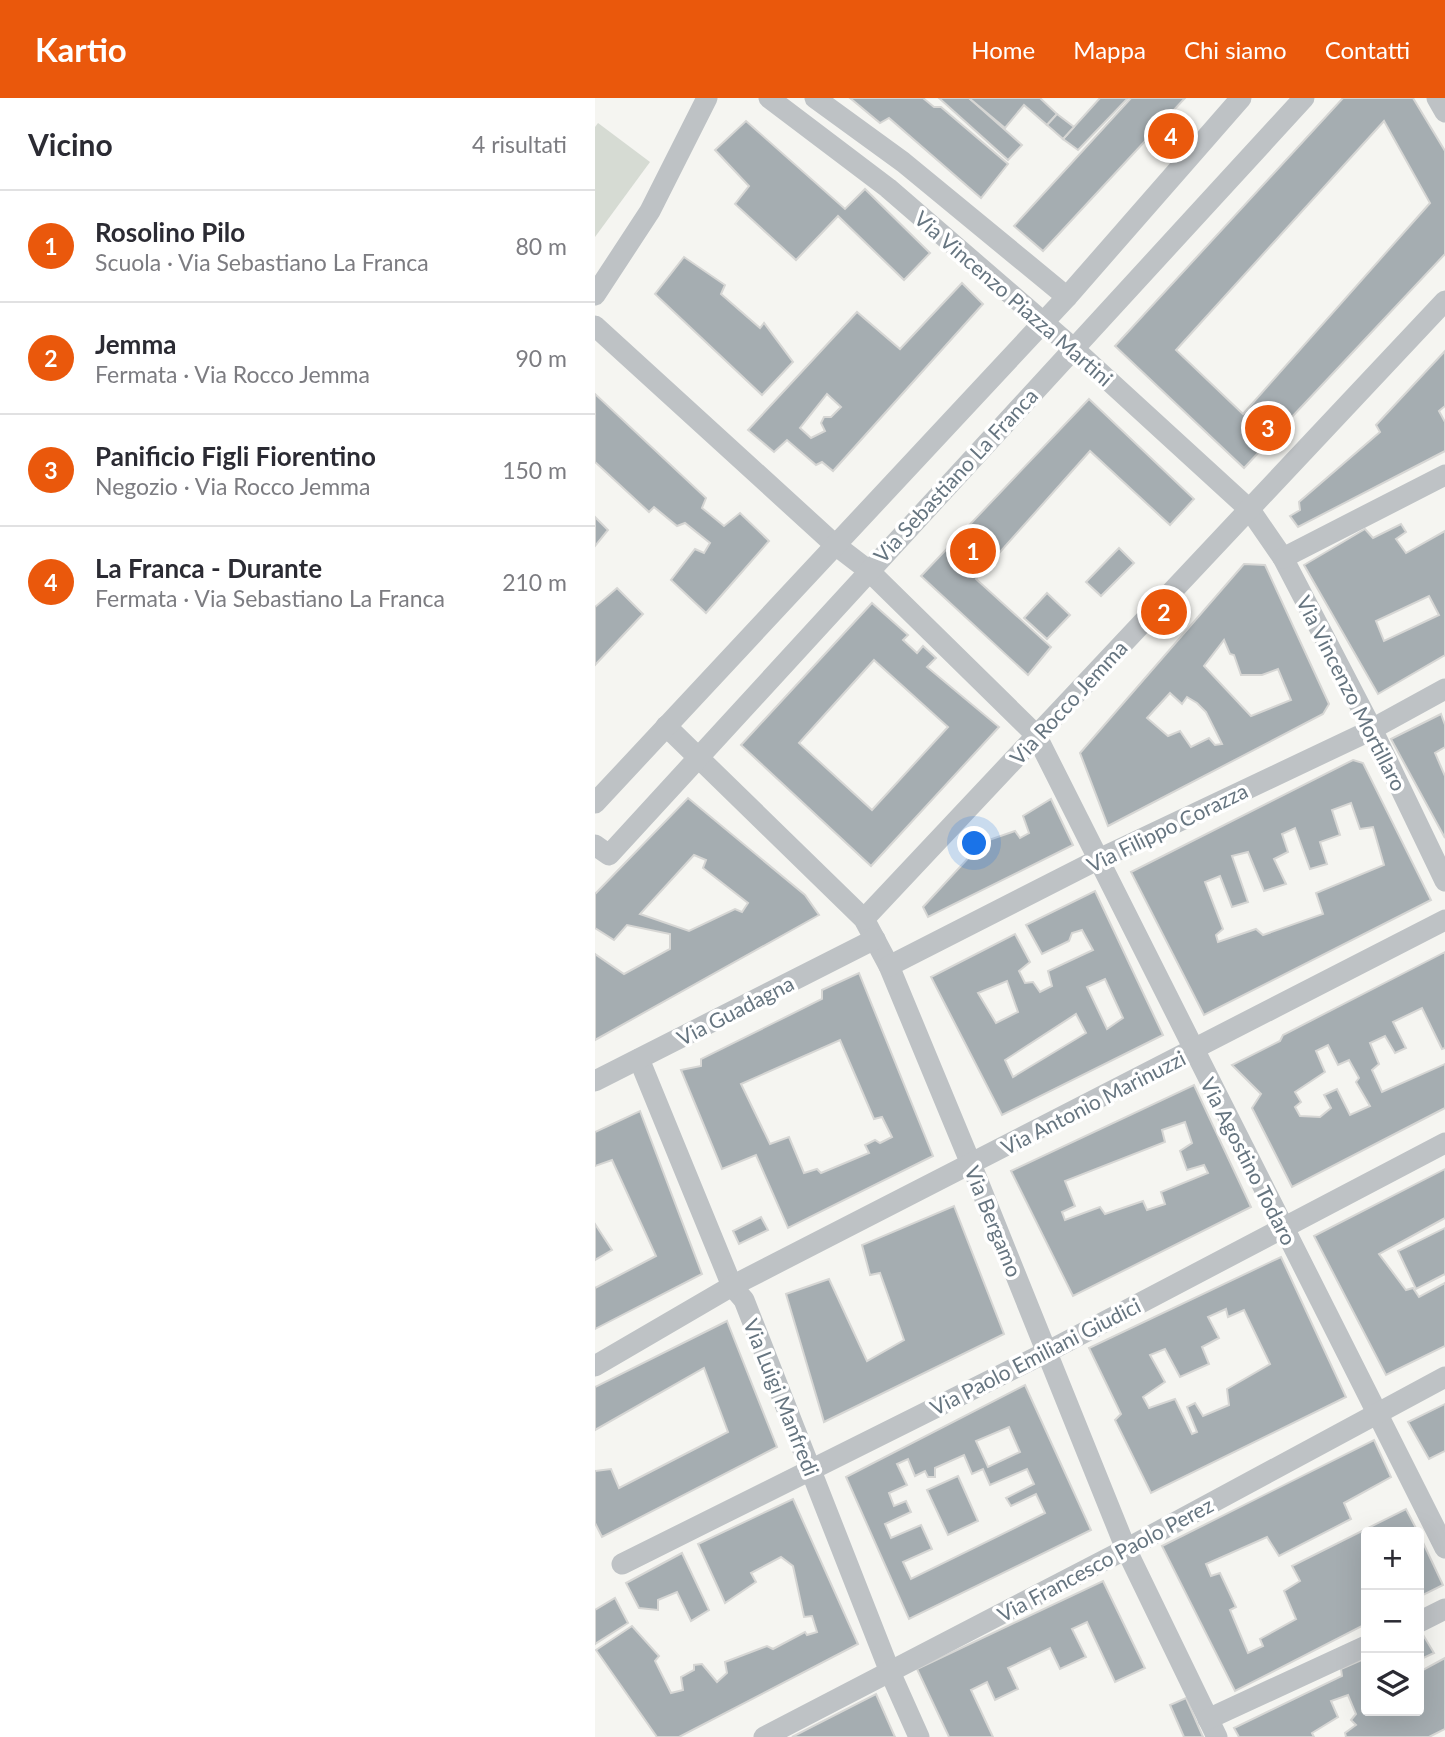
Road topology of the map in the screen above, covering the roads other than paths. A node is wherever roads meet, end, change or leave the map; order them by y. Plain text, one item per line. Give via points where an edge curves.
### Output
1 (707, 98) edge
2 (769, 98) edge
3 (815, 98) edge
4 (1241, 98) edge
5 (1304, 98) edge
6 (1437, 98) edge
7 (1445, 112) edge
8 (595, 295) edge
9 (1067, 297) junction
10 (1445, 301) edge
11 (1042, 323) junction
12 (595, 326) edge
13 (1073, 348) junction
14 (1445, 475) edge
15 (1250, 510) junction
16 (834, 544) junction
17 (1283, 558) junction
18 (868, 570) junction
19 (1445, 689) edge
20 (666, 726) junction
21 (1372, 729) junction
22 (1036, 735) junction
23 (697, 756) junction
24 (595, 803) edge
25 (602, 850) edge
26 (1097, 860) junction
27 (1445, 881) edge
28 (864, 919) junction
29 (1445, 920) edge
30 (875, 939) junction
31 (889, 966) junction
32 (1193, 1051) junction
33 (639, 1059) junction
34 (595, 1082) edge
35 (1445, 1143) edge
36 (971, 1164) junction
37 (1283, 1227) junction
38 (731, 1286) junction
39 (1047, 1352) junction
40 (595, 1366) edge
41 (1445, 1377) edge
42 (1377, 1413) junction
43 (810, 1469) junction
44 (1445, 1548) edge
45 (1126, 1549) junction
46 (622, 1564) dead end
47 (1445, 1609) edge
48 (1424, 1620) edge
49 (1361, 1649) edge
50 (890, 1672) junction
51 (1213, 1728) edge
52 (764, 1737) edge
53 (919, 1737) edge

1 - 8 street via 650,211
2 - 11 street, Via Vincenzo Piazza Martini via 888,188
3 - 9 street, Via Vincenzo Piazza Martini via 903,162
4 - 9 street, Via Sebastiano La Franca
5 - 13 street, Via Sebastiano La Franca
6 - 7 street
9 - 11 street, Via Sebastiano La Franca
10 - 15 street, Via Rocco Jemma
11 - 13 street, Via Vincenzo Piazza Martini
11 - 16 street, Via Sebastiano La Franca
12 - 16 street, Via Agostino Todaro
13 - 15 street, Via Vincenzo Piazza Martini
13 - 18 street, Via Sebastiano La Franca
14 - 17 street
15 - 17 street, Via Vincenzo Mortillaro
15 - 22 street, Via Rocco Jemma
16 - 18 street, Via Agostino Todaro
16 - 20 street, Via Sebastiano La Franca
17 - 21 street, Via Vincenzo Mortillaro
18 - 22 street, Via Agostino Todaro
18 - 23 street, Via Sebastiano La Franca
19 - 21 street, Via Filippo Corazza
20 - 23 street, Via Bergamo
20 - 24 street, Via Sebastiano La Franca
21 - 26 street, Via Filippo Corazza
21 - 27 street, Via Vincenzo Mortillaro
22 - 26 street, Via Agostino Todaro
22 - 28 street, Via Rocco Jemma
23 - 25 street, Via Sebastiano La Franca
23 - 28 street, Via Bergamo
26 - 31 street, Via Filippo Corazza
26 - 32 street, Via Agostino Todaro
28 - 30 street, Via Bergamo
29 - 32 street, Via Antonio Marinuzzi
30 - 31 street, Via Bergamo
30 - 33 street, Via Guadagna
31 - 36 street, Via Bergamo
32 - 36 street, Via Antonio Marinuzzi
32 - 37 street, Via Agostino Todaro
33 - 34 street, Via Guadagna
33 - 38 street, Via Luigi Manfredi
35 - 37 street, Via Paolo Emiliani Giudici
36 - 38 street, Via Antonio Marinuzzi
36 - 39 street, Via Bergamo
37 - 39 street, Via Paolo Emiliani Giudici
37 - 42 street, Via Agostino Todaro
38 - 40 street, Via Antonio Marinuzzi
38 - 43 street, Via Luigi Manfredi via 744,1300
39 - 43 street, Via Paolo Emiliani Giudici
39 - 45 street, Via Bergamo
41 - 42 street, Via Francesco Paolo Perez
42 - 44 street, Via Agostino Todaro
42 - 45 street, Via Francesco Paolo Perez
43 - 46 street, Via Paolo Emiliani Giudici
43 - 50 street, Via Luigi Manfredi
45 - 50 street, Via Francesco Paolo Perez
45 - 51 street, Via Bergamo
47 - 48 street
49 - 51 street
50 - 52 street, Via Francesco Paolo Perez
50 - 53 street, Via Luigi Manfredi

